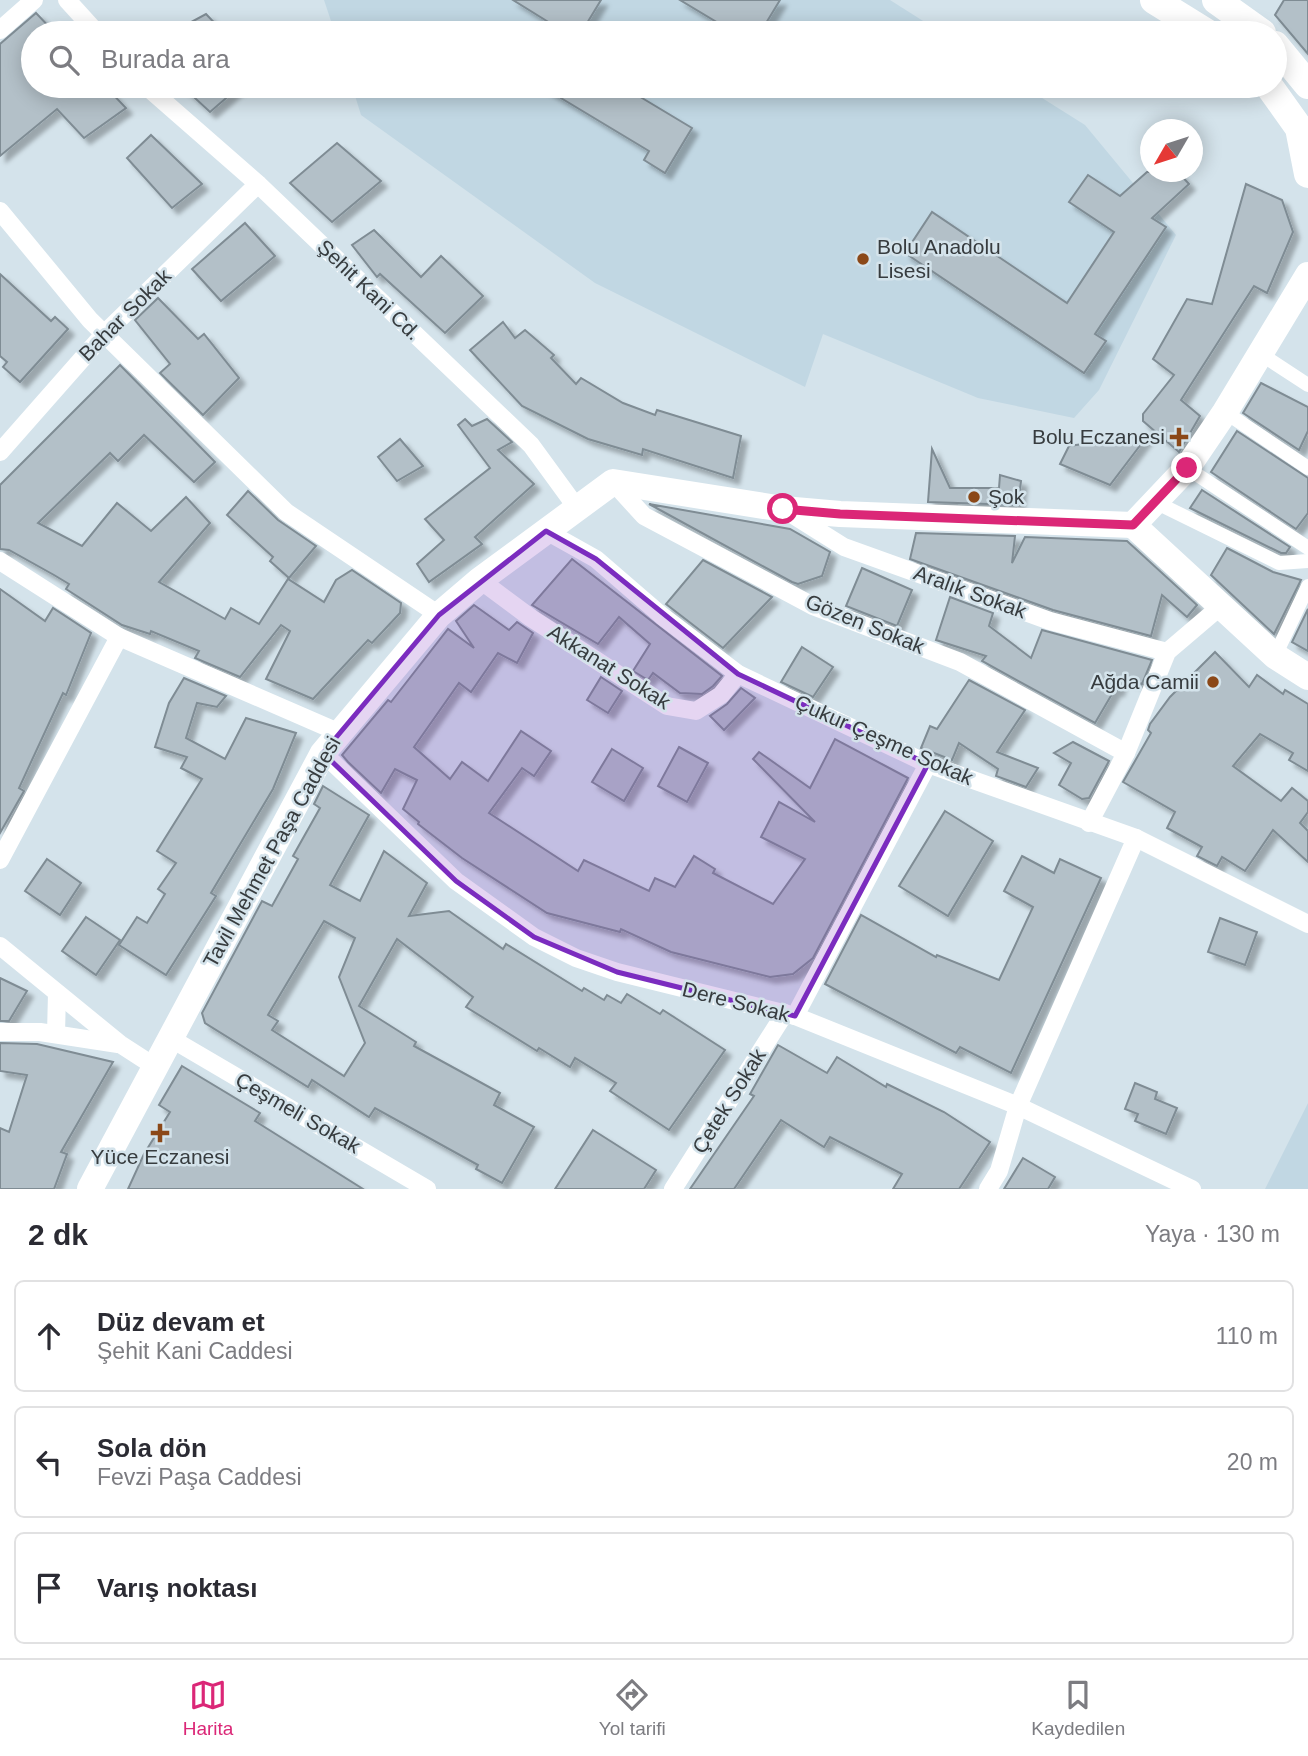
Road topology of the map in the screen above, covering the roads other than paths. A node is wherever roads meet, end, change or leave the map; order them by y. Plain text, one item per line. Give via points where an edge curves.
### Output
1 (34, 0) edge
2 (67, 0) edge
3 (1154, 0) edge
4 (1216, 0) edge
5 (86, 21) edge
6 (1188, 21) edge
7 (1245, 21) edge
8 (0, 30) edge
9 (1287, 60) edge
10 (1308, 85) edge
11 (160, 98) edge
12 (1278, 98) edge
13 (1308, 174) edge
14 (258, 184) junction
15 (0, 211) edge
16 (1304, 292) edge
17 (104, 334) junction
18 (1259, 353) junction
19 (1308, 385) edge
20 (1225, 412) junction
21 (0, 452) edge
22 (1187, 468) junction
23 (1308, 468) edge
24 (613, 482) junction
25 (1155, 502) junction
26 (577, 508) junction
27 (783, 509) junction
28 (1133, 525) junction
29 (546, 531) junction
30 (1306, 542) edge
31 (0, 561) edge
32 (1308, 561) edge
33 (480, 580) junction
34 (1308, 586) edge
35 (1221, 606) junction
36 (439, 615) junction
37 (119, 637) junction
38 (1167, 652) junction
39 (1275, 656) junction
40 (738, 674) junction
41 (1308, 677) edge
42 (331, 743) junction
43 (1126, 753) junction
44 (928, 764) junction
45 (1089, 823) junction
46 (1136, 838) junction
47 (0, 860) edge
48 (1308, 924) edge
49 (4, 952) edge
50 (57, 993) junction
51 (790, 1014) junction
52 (0, 1032) edge
53 (56, 1034) junction
54 (170, 1038) junction
55 (120, 1044) junction
56 (154, 1066) junction
57 (1018, 1107) junction
58 (90, 1189) edge
59 (426, 1189) edge
60 (673, 1189) edge
61 (988, 1189) edge
62 (1192, 1189) edge

1 - 8 street
2 - 5 street
3 - 6 main road
4 - 7 main road
9 - 10 main road
11 - 14 street, Şehit Kani Cd.
12 - 13 main road via 1299,128
14 - 17 street, Bahar Sokak
14 - 26 street, Şehit Kani Cd. via 531,445
15 - 17 street
16 - 18 main road
17 - 21 street, Bahar Sokak
17 - 36 street via 286,512
18 - 19 street
18 - 20 main road
20 - 22 main road
20 - 23 street
22 - 25 main road
22 - 30 street
24 - 26 main road, Tavil Mehmet Paşa Caddesi
24 - 27 main road
24 - 43 street, Gözen Sokak via 644,516 680,536 813,606 960,662
25 - 28 main road
25 - 32 street via 1279,563
26 - 29 main road, Tavil Mehmet Paşa Caddesi
27 - 28 main road
27 - 38 street, Aralık Sokak via 844,547 1050,621
28 - 35 main road
29 - 33 main road, Tavil Mehmet Paşa Caddesi
29 - 40 street, Çukur Çeşme Sokak via 596,559
31 - 37 street
33 - 36 main road, Tavil Mehmet Paşa Caddesi
33 - 40 street, Akkanat Sokak via 667,706 696,711 722,695
34 - 39 street
35 - 38 street
35 - 39 main road
36 - 42 main road, Tavil Mehmet Paşa Caddesi
37 - 42 street
37 - 47 street
38 - 43 street
39 - 41 main road
40 - 44 street, Çukur Çeşme Sokak
42 - 51 street, Dere Sokak via 456,881 534,937 617,972
42 - 54 main road, Tavil Mehmet Paşa Caddesi
43 - 45 street
44 - 45 street, Çukur Çeşme Sokak
44 - 51 street, Çetek Sokak
45 - 46 street, Çukur Çeşme Sokak
46 - 48 street, Çukur Çeşme Sokak
46 - 57 street
49 - 50 street
50 - 53 street
50 - 55 street
51 - 57 street, Dere Sokak
51 - 60 street, Çetek Sokak
52 - 53 street
53 - 55 street
54 - 56 main road, Tavil Mehmet Paşa Caddesi
54 - 59 street, Çeşmeli Sokak
55 - 56 street
56 - 58 main road, Tavil Mehmet Paşa Caddesi
57 - 61 street via 999,1171
57 - 62 street, Dere Sokak

